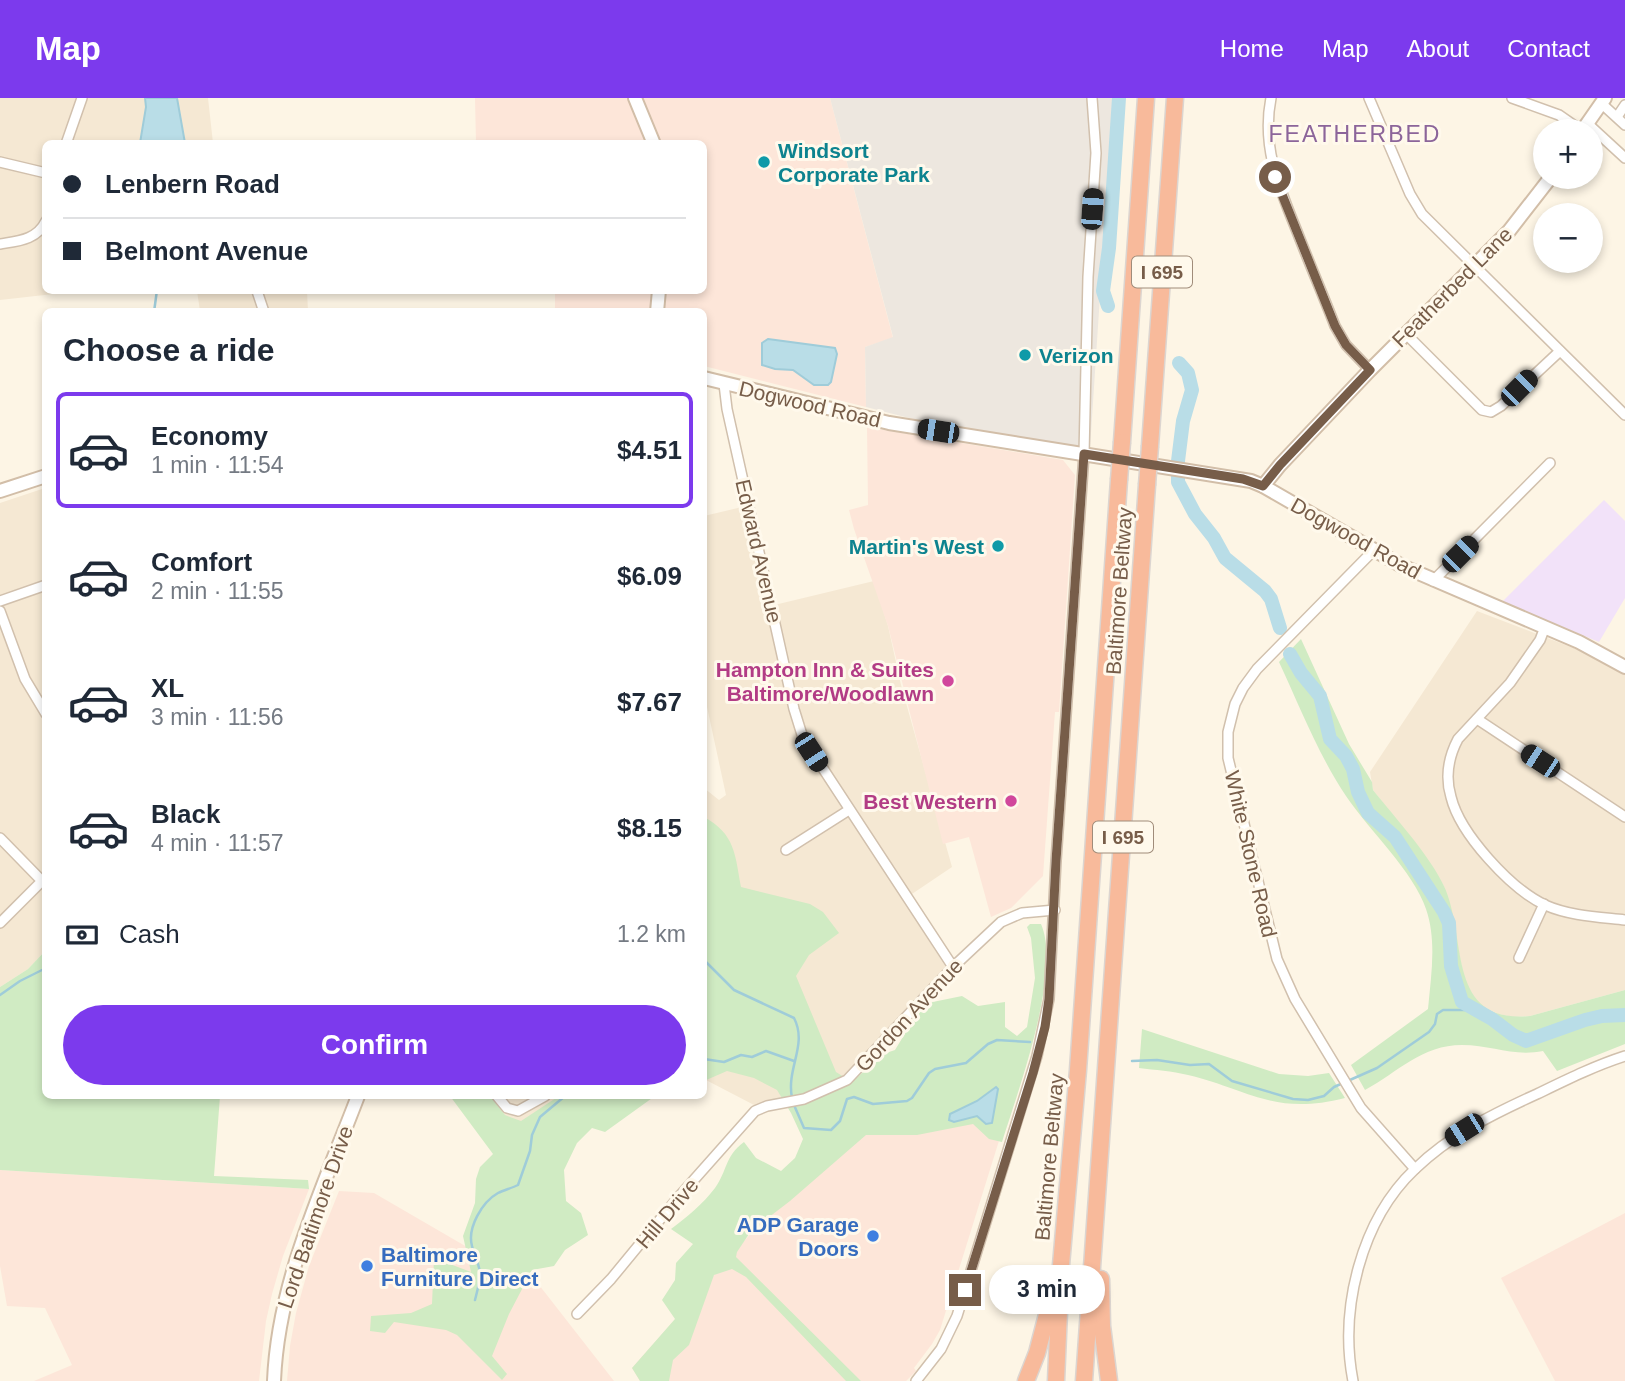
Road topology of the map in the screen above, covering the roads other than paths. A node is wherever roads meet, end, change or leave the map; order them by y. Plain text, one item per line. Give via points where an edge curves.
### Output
1 (82, 98) edge
2 (635, 98) edge
3 (1092, 98) edge
4 (1146, 98) edge
5 (1175, 98) edge
6 (1271, 98) edge
7 (1369, 98) edge
8 (1512, 98) edge
9 (1604, 101) edge
10 (1625, 105) edge
11 (1617, 117) junction
12 (1566, 119) edge
13 (1591, 119) edge
14 (1625, 125) edge
15 (67, 140) edge
16 (652, 140) edge
17 (1603, 142) edge
18 (1625, 158) edge
19 (0, 162) edge
20 (42, 172) edge
21 (1542, 189) edge
22 (42, 227) edge
23 (0, 244) edge
24 (1474, 267) junction
25 (1406, 334) junction
26 (1560, 351) junction
27 (1370, 370) junction
28 (707, 379) edge
29 (724, 384) junction
30 (1625, 415) edge
31 (1084, 454) junction
32 (1550, 463) dead end
33 (42, 477) edge
34 (1263, 486) junction
35 (0, 491) edge
36 (1373, 551) junction
37 (1433, 581) junction
38 (42, 586) edge
39 (0, 601) edge
40 (0, 611) edge
41 (1545, 627) junction
42 (1625, 667) edge
43 (42, 707) edge
44 (1477, 719) junction
45 (849, 810) junction
46 (1625, 817) edge
47 (0, 838) edge
48 (786, 850) dead end
49 (42, 877) edge
50 (42, 881) edge
51 (1544, 904) junction
52 (1055, 910) junction
53 (1625, 920) edge
54 (0, 923) edge
55 (1519, 958) dead end
56 (953, 967) junction
57 (1625, 1056) edge
58 (357, 1099) edge
59 (500, 1099) edge
60 (540, 1099) edge
61 (755, 1111) joint
62 (1415, 1169) junction
63 (1098, 1190) junction
64 (1060, 1265) junction
65 (578, 1314) dead end
66 (274, 1381) edge
67 (916, 1381) edge
68 (1026, 1381) edge
69 (1056, 1381) edge
70 (1084, 1381) edge
71 (1109, 1381) edge
72 (1353, 1381) edge

1 - 15 street
2 - 16 main road
3 - 31 street via 1096,153
4 - 64 highway, Baltimore Beltway / I 695, bridge via 1079,1057
5 - 63 highway, Baltimore Beltway / I 695, bridge
6 - 27 street via 1268,147 1275,177 1335,326
7 - 24 street via 1416,205
8 - 12 street
9 - 11 street
9 - 13 main road
10 - 11 street
11 - 14 street
17 - 18 street
19 - 20 street
21 - 24 main road, Featherbed Lane
22 - 23 street via 30,238
24 - 25 main road, Featherbed Lane
24 - 26 street
25 - 26 street via 1482,410 1491,412
25 - 27 main road, Featherbed Lane
26 - 30 street
27 - 34 main road, Featherbed Lane
28 - 29 main road, Dogwood Road
29 - 31 main road, Dogwood Road via 888,423
29 - 45 street, Edward Avenue via 798,724
31 - 34 main road, Dogwood Road
31 - 52 street
32 - 37 street
33 - 35 main road
34 - 36 main road, Dogwood Road
36 - 37 main road, Dogwood Road
36 - 62 street, White Stone Road via 1243,688 1228,732 1228,758 1277,959 1295,999 1345,1081
37 - 41 main road, Dogwood Road
38 - 39 street
40 - 43 street via 25,679
41 - 42 main road, Dogwood Road
41 - 44 street via 1510,683
44 - 46 street
44 - 51 street via 1453,749 1448,773 1451,800 1488,858
45 - 48 street
45 - 56 street, Edward Avenue
47 - 49 street
50 - 54 street
51 - 53 street via 1586,916
51 - 55 street
52 - 56 street, Gordon Avenue via 1007,918
52 - 67 street via 1049,999 1028,1090 957,1317 941,1349
56 - 61 street, Gordon Avenue via 847,1080
57 - 62 street via 1484,1119
58 - 66 main road, Lord Baltimore Drive via 288,1286
59 - 60 street via 518,1111
61 - 65 street, Hill Drive
62 - 72 street via 1388,1203 1360,1265 1349,1322
63 - 70 highway, Baltimore Beltway / I 695
63 - 71 highway via 1101,1326
64 - 68 highway
64 - 69 highway, Baltimore Beltway / I 695

